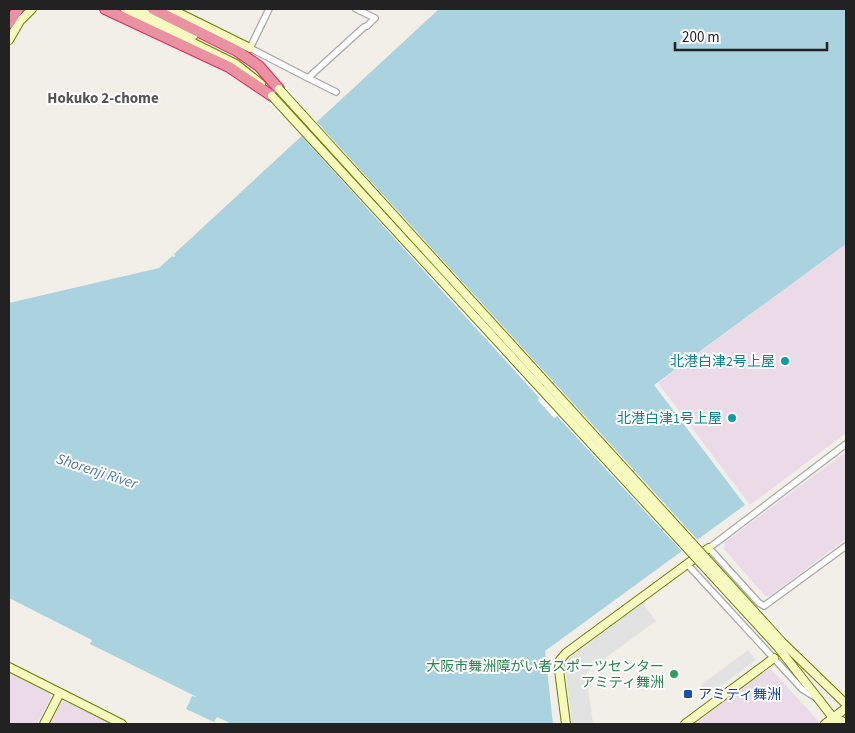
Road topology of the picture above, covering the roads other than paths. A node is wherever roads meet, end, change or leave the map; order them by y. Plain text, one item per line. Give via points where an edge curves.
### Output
1 (12, 9) edge
2 (18, 9) edge
3 (32, 9) edge
4 (125, 9) edge
5 (140, 9) edge
6 (153, 9) edge
7 (170, 9) edge
8 (269, 9) edge
9 (356, 9) edge
10 (107, 10) edge
11 (9, 17) edge
12 (9, 23) edge
13 (9, 40) edge
14 (250, 48) junction
15 (308, 78) junction
16 (336, 92) dead end
17 (276, 93) junction
18 (846, 444) edge
19 (846, 546) edge
20 (710, 548) junction
21 (687, 564) junction
22 (780, 644) junction
23 (774, 658) junction
24 (9, 667) edge
25 (60, 693) junction
26 (817, 698) junction
27 (846, 704) edge
28 (846, 708) edge
29 (836, 721) edge
30 (846, 723) edge
31 (44, 724) edge
32 (122, 724) edge
33 (566, 724) edge
34 (685, 724) edge
35 (825, 724) edge

1 - 11 highway
2 - 12 highway
3 - 13 street via 20,20
4 - 17 street via 236,64
5 - 17 street via 240,58 254,67
6 - 17 highway via 237,51 259,66
7 - 14 street
8 - 14 street
9 - 15 street via 375,18
10 - 17 highway via 229,67
14 - 15 street
15 - 16 street
17 - 22 street, bridge
18 - 20 street
19 - 20 street via 764,606
20 - 21 street
21 - 23 street
21 - 33 street via 560,660
22 - 26 street
22 - 27 street
23 - 26 street via 802,689
23 - 34 street
24 - 25 street
25 - 31 street
25 - 32 street
26 - 29 street
28 - 29 street
29 - 30 street
29 - 35 street

